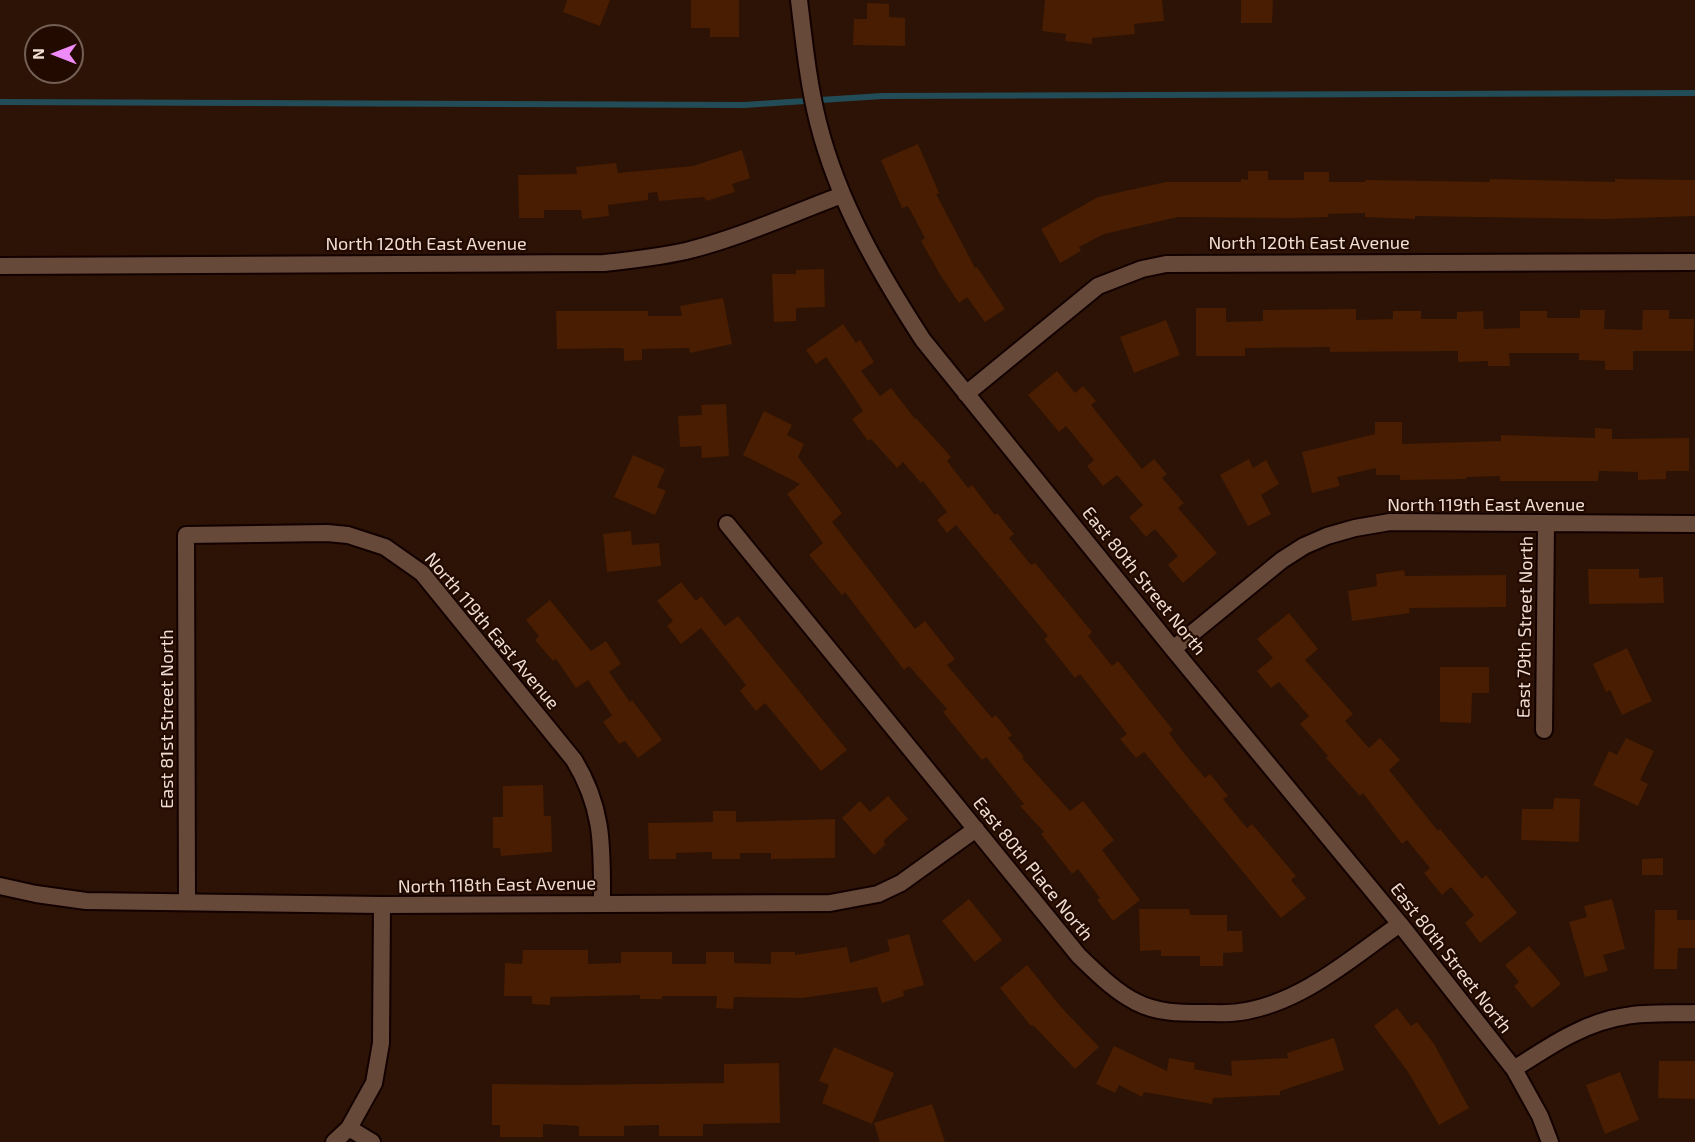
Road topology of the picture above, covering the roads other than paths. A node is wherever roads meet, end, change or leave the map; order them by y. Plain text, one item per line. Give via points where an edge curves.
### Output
1 (799, 0) edge
2 (842, 195) junction
3 (1695, 262) edge
4 (0, 266) edge
5 (966, 394) junction
6 (727, 524) dead end
7 (1546, 524) junction
8 (1695, 524) edge
9 (186, 535) joint
10 (1173, 649) junction
11 (1544, 730) dead end
12 (976, 830) junction
13 (0, 886) edge
14 (187, 902) junction
15 (602, 903) junction
16 (382, 905) junction
17 (1400, 924) junction
18 (1695, 1013) edge
19 (1514, 1069) junction
20 (349, 1128) junction
21 (334, 1142) edge
22 (372, 1142) edge
23 (1550, 1142) edge

1 - 2 street, East 80th Street North via 818,124
2 - 4 street, North 120th East Avenue via 688,250 604,263
2 - 5 street, East 80th Street North via 889,288 923,340
3 - 5 street, North 120th East Avenue via 1166,264 1098,286
5 - 10 street, East 80th Street North
6 - 12 street, East 80th Place North
7 - 8 street, North 119th East Avenue
7 - 10 street, North 119th East Avenue via 1390,522 1327,536 1282,560
7 - 11 street, East 79th Street North
9 - 14 street, East 81st Street North
9 - 15 street, North 119th East Avenue via 348,535 385,547 422,573 586,778 600,825
10 - 17 street, East 80th Street North
12 - 15 street, North 118th East Avenue via 901,883 854,900 803,904
12 - 17 street, East 80th Place North via 1079,956 1115,988 1136,1002 1161,1011 1239,1012 1287,999
13 - 14 street, North 118th East Avenue via 86,901
14 - 16 street, North 118th East Avenue
15 - 16 street, North 118th East Avenue
16 - 20 street via 381,1043 375,1083
17 - 19 street, East 80th Street North
18 - 19 street via 1603,1021 1547,1047
19 - 23 street, East 80th Street North
20 - 21 street
20 - 22 street

